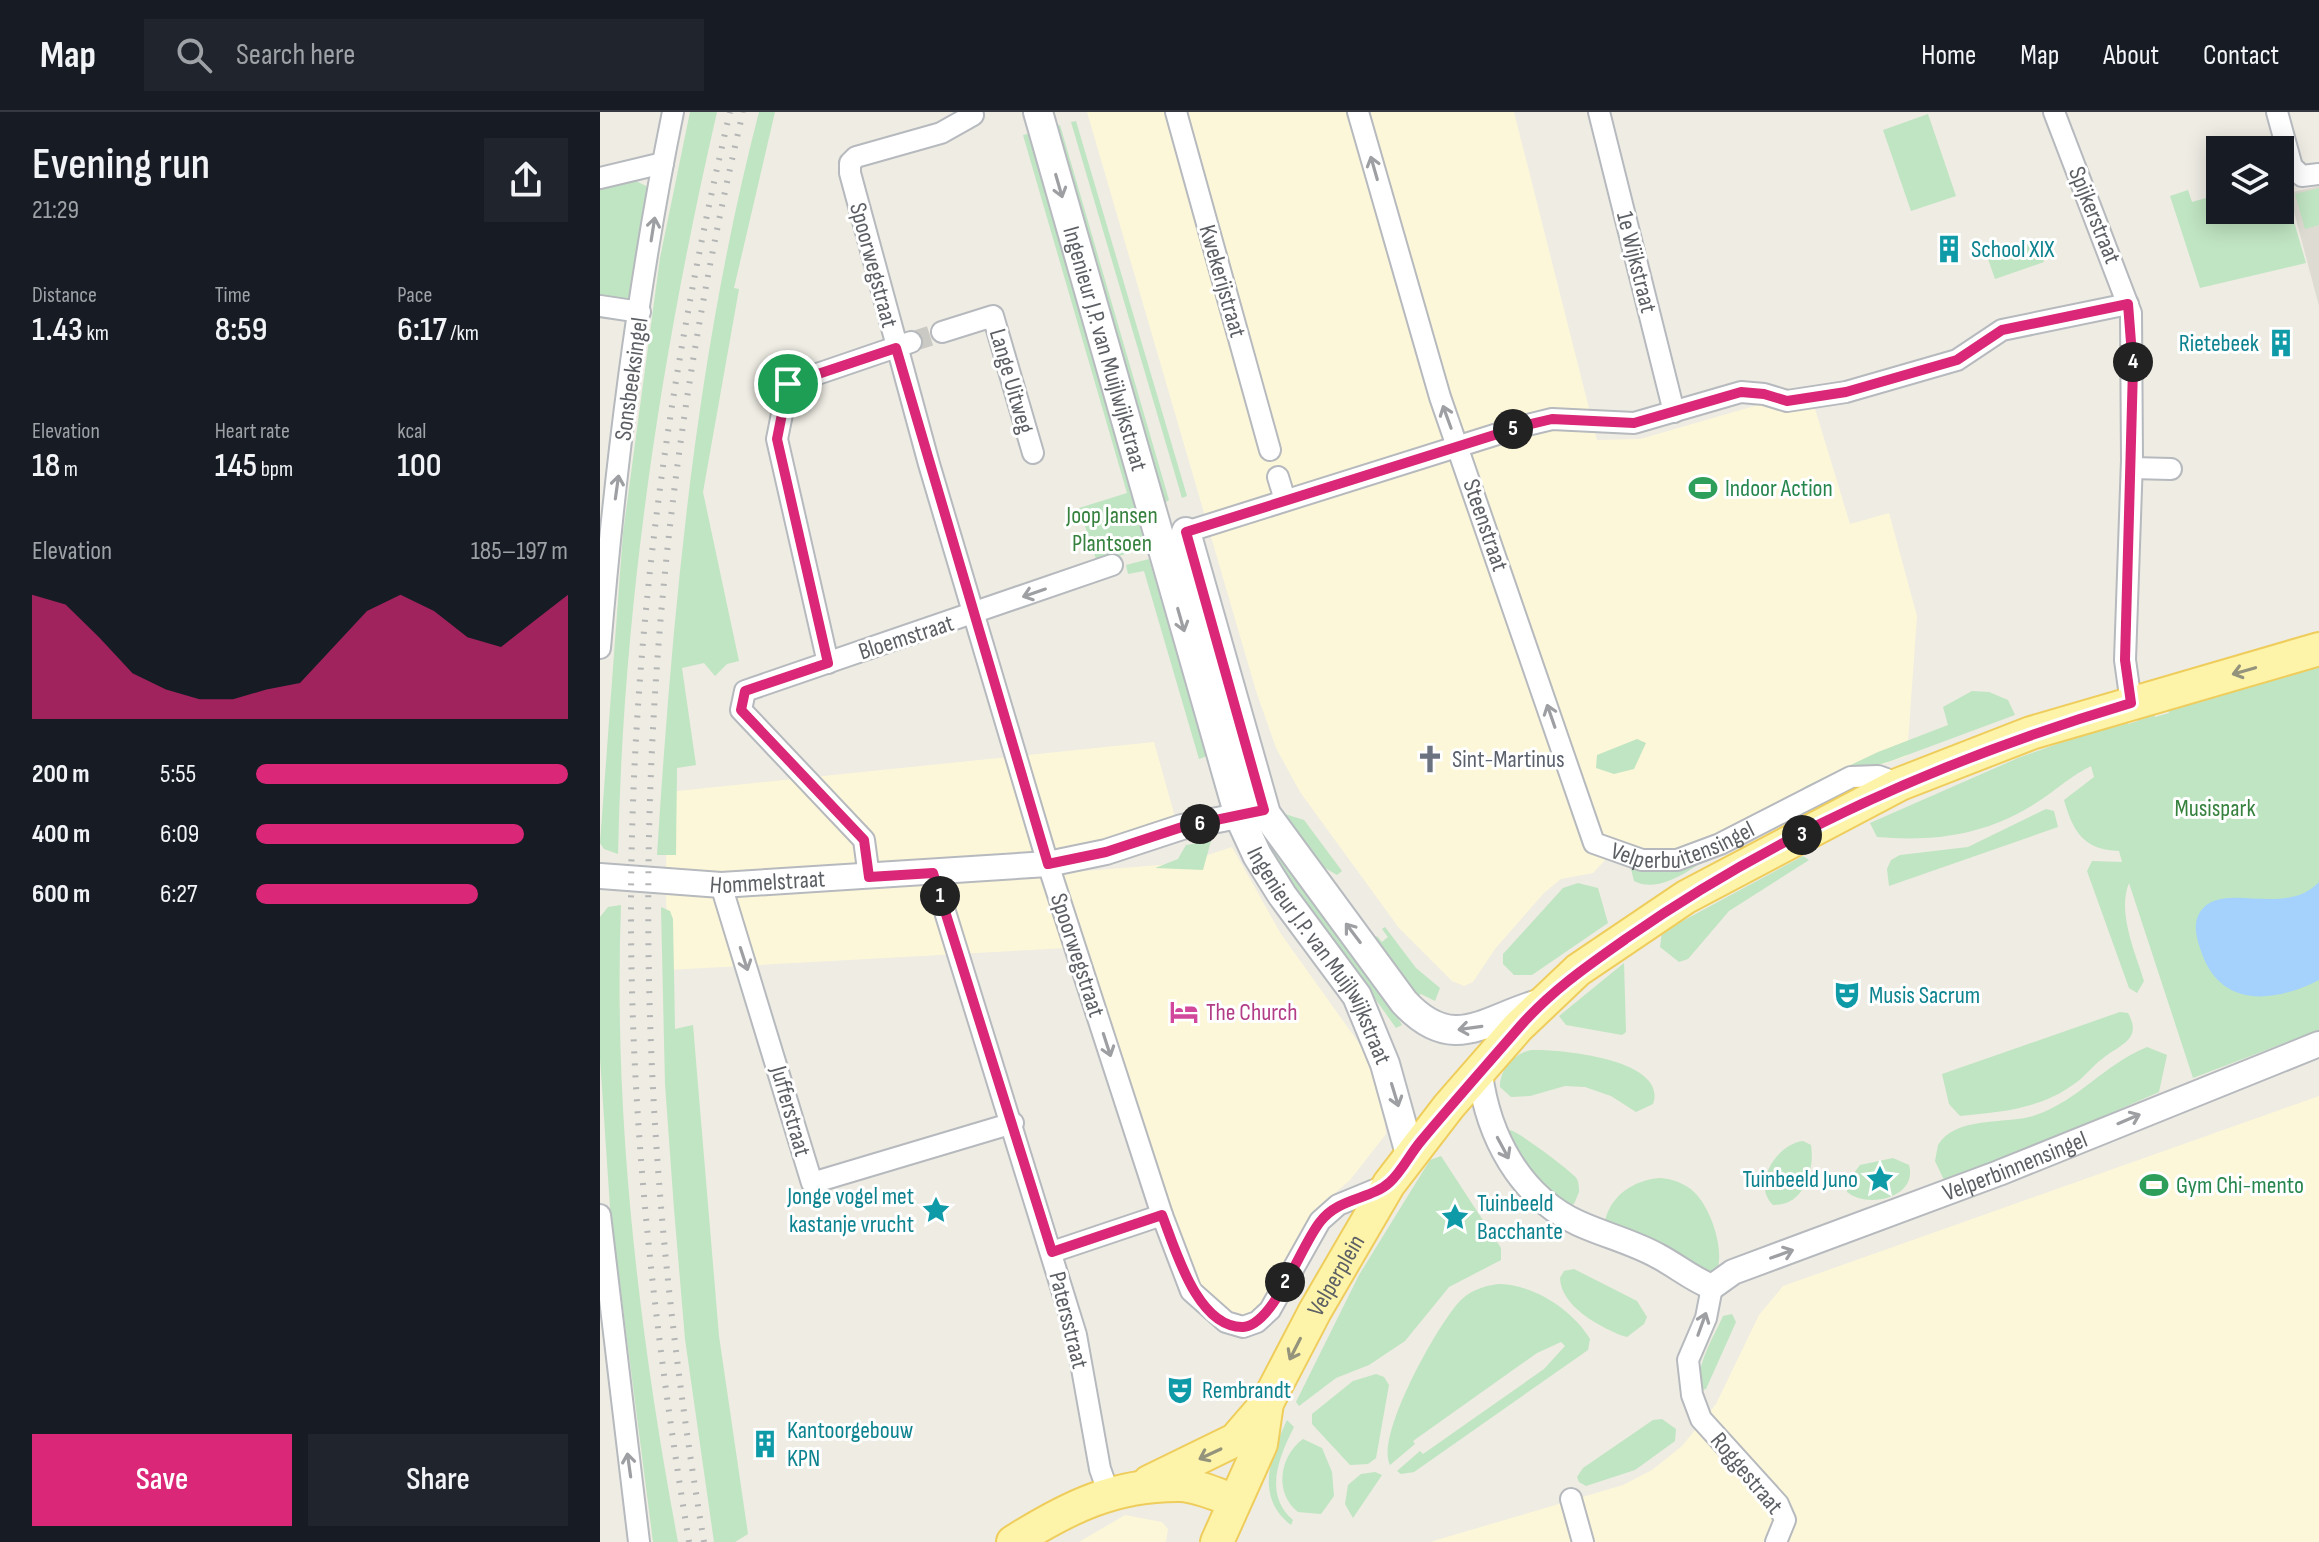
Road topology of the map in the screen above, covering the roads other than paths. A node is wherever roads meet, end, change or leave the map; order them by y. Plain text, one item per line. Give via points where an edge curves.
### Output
1 (673, 112) edge
2 (1038, 112) edge
3 (1176, 112) edge
4 (1358, 112) edge
5 (2054, 112) edge
6 (2277, 112) edge
7 (1606, 113) edge
8 (973, 115) dead end
9 (663, 163) junction
10 (2319, 174) edge
11 (600, 178) edge
12 (2128, 304) junction
13 (600, 306) edge
14 (640, 312) junction
15 (942, 332) tunnel mouth
16 (904, 345) junction
17 (1674, 412) junction
18 (1459, 446) junction
19 (1270, 450) dead end
20 (1033, 453) dead end
21 (2132, 468) junction
22 (2171, 469) dead end
23 (1278, 477) dead end
24 (1285, 500) junction
25 (1186, 532) joint
26 (604, 543) edge
27 (1103, 569) dead end
28 (603, 583) edge
29 (975, 614) junction
30 (600, 648) edge
31 (2319, 649) edge
32 (828, 663) junction
33 (2131, 703) junction
34 (1900, 784) junction
35 (1252, 813) junction
36 (1594, 843) joint
37 (1048, 864) junction
38 (933, 873) junction
39 (600, 876) edge
40 (869, 877) junction
41 (721, 885) junction
42 (1623, 941) joint
43 (1543, 1003) junction
44 (2319, 1044) edge
45 (1480, 1074) junction
46 (1013, 1123) junction
47 (1410, 1154) junction
48 (1389, 1184) junction
49 (600, 1215) edge
50 (1162, 1215) junction
51 (1052, 1252) junction
52 (1712, 1287) junction
53 (1267, 1403) junction
54 (611, 1408) edge
55 (1118, 1493) junction
56 (1571, 1499) dead end
57 (1235, 1501) junction
58 (1780, 1536) edge
59 (639, 1542) edge
60 (1013, 1542) edge
61 (1217, 1542) edge
62 (1583, 1542) edge

1 - 9 street, Sonsbeeksingel
2 -> 35 main road, Ingenieur J.P. van Muijlwijkstraat
3 - 19 street, Kwekerijstraat
18 -> 4 street, Steenstraat via 1440,397
5 - 12 street, Spijkerstraat
6 - 10 street via 2292,167 2302,176
7 - 17 street, 1e Wijkstraat
8 - 16 street, Spoorwegstraat via 941,133 850,163
9 - 11 street
14 -> 9 street, Sonsbeeksingel
12 - 17 street via 2002,330 1957,360 1846,392 1787,401 1741,392
12 - 21 street, Spijkerstraat via 2133,343
13 - 14 street
26 -> 14 street, Sonsbeeksingel
15 - 20 street, Lange Uitweg via 993,316
16 - 29 street, Spoorwegstraat
16 - 32 street via 788,384 777,439
17 - 18 street via 1634,423 1552,419
18 - 24 street
36 -> 18 street, Steenstraat
21 - 22 street
21 - 33 street, Spijkerstraat via 2125,660
23 - 24 street
24 - 25 street
25 - 35 main road, Ingenieur J.P. van Muijlwijkstraat
26 - 28 street, Sonsbeeksingel
27 -> 29 street, Bloemstraat
28 - 30 street, Sonsbeeksingel
29 - 32 street, Bloemstraat
29 - 37 street, Spoorwegstraat
31 -> 33 main road, Velperbuitensingel
32 - 40 street, Bloemstraat via 745,691 741,710 864,840
33 - 34 main road, Velperbuitensingel via 2031,733
34 - 36 street, Velperbuitensingel via 1878,776 1851,777 1720,844 1677,860 1642,860
34 - 42 main road, Velperbuitensingel via 1686,897
35 - 37 street, Hommelstraat
43 -> 35 main road, Ingenieur J.P. van Muijlwijkstraat via 1481,1027 1456,1030 1423,1022
35 -> 47 main road, Ingenieur J.P. van Muijlwijkstraat via 1257,855 1357,996 1385,1064
37 - 38 street, Hommelstraat
37 -> 50 street, Spoorwegstraat
38 - 40 street, Hommelstraat
38 - 46 street, Patersstraat
39 - 41 street, Hommelstraat
40 - 41 street, Hommelstraat
41 -> 46 street, Jufferstraat via 812,1183
42 - 43 main road, Velperplein via 1578,970
43 - 45 main road, Velperplein
52 -> 44 street, Velperbinnensingel via 1733,1272 1999,1173
45 - 47 main road, Velperplein
45 -> 52 street via 1486,1115 1535,1194 1576,1222 1659,1256
46 - 51 street, Patersstraat
47 - 48 main road, Velperplein
48 - 50 street, Spoorwegstraat via 1338,1205 1320,1221 1270,1310 1243,1327 1226,1322 1191,1291
48 -> 53 main road, Velperplein
49 - 54 street
50 - 51 street
51 - 55 street, Patersstraat via 1076,1335 1100,1469
58 -> 52 street, Roggestraat via 1785,1520 1778,1504 1701,1419 1692,1395 1688,1360
53 -> 55 main road via 1224,1448
53 - 57 main road, Velperplein via 1261,1444
59 -> 54 street
55 - 57 main road via 1182,1485
55 - 60 main road via 1066,1509
56 - 62 street
57 - 61 main road, Velperplein

